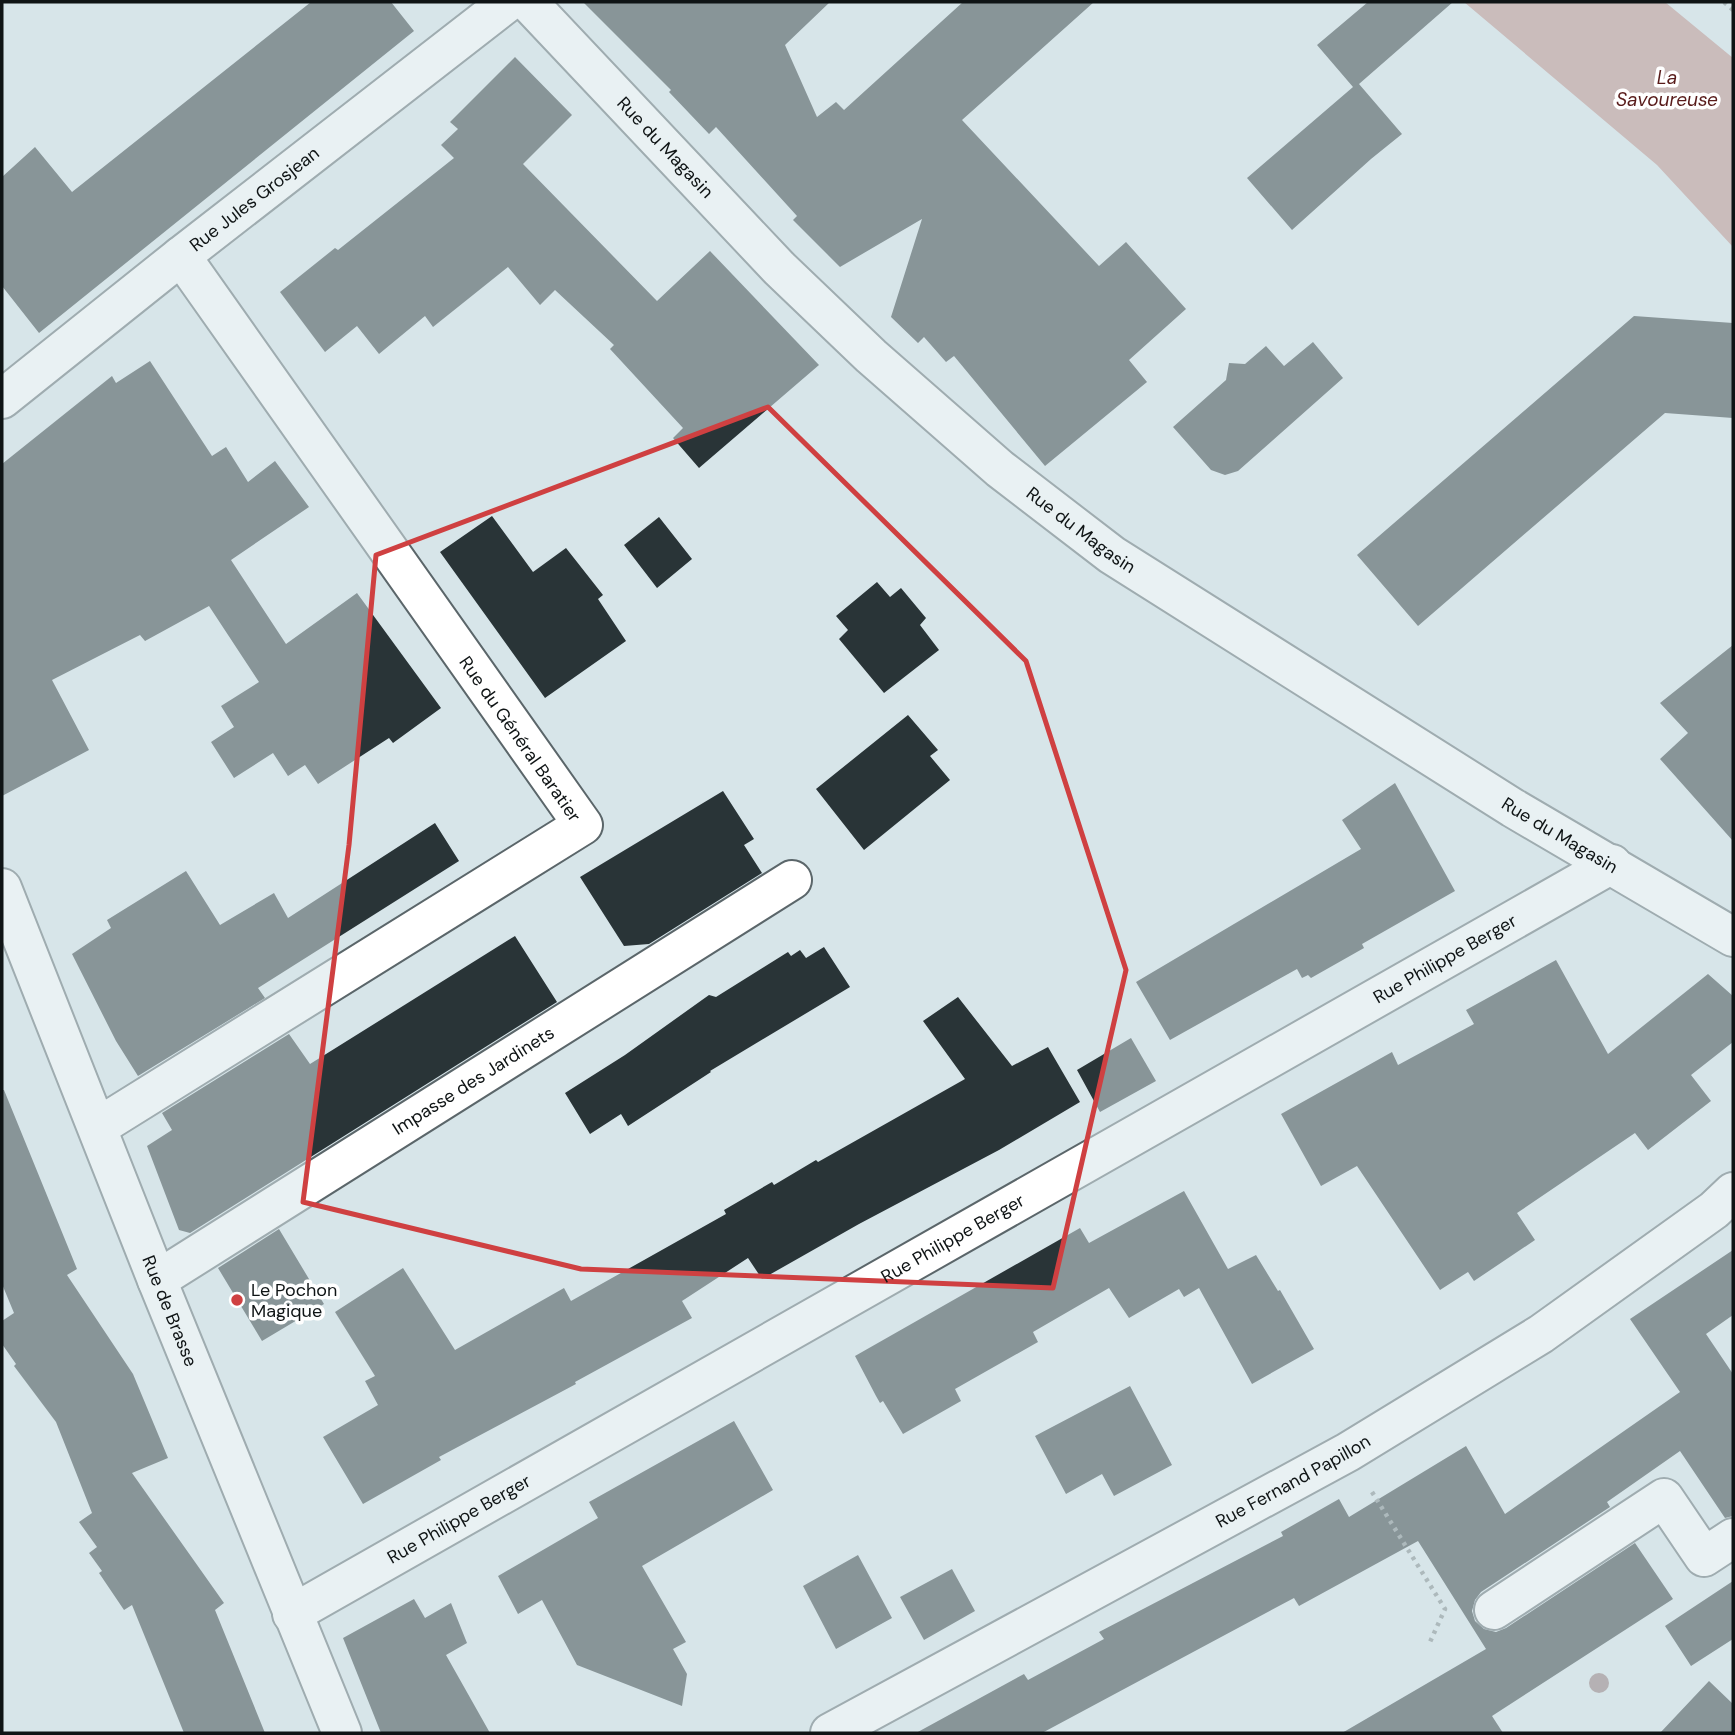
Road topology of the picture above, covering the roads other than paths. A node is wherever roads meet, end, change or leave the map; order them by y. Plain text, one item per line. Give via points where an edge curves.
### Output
1 (508, 2) edge
2 (528, 2) edge
3 (181, 256) junction
4 (2, 398) edge
5 (1612, 864) junction
6 (792, 880) dead end
7 (2, 888) edge
8 (1733, 937) edge
9 (98, 1127) junction
10 (1733, 1192) edge
11 (157, 1280) junction
12 (1733, 1538) edge
13 (1494, 1609) dead end
14 (292, 1614) junction
15 (342, 1733) edge
16 (830, 1733) edge

1 - 3 street, Rue Jules Grosjean
2 - 5 street, Rue du Magasin via 779,268 870,356 1000,469 1112,555 1513,808
3 - 4 street, Rue Jules Grosjean
3 - 9 street, Rue du Général Baratier via 583,825
5 - 8 street, Rue du Magasin
5 - 14 street, Rue Philippe Berger
6 - 11 street, Impasse des Jardinets
7 - 9 street, Rue de Brasse
9 - 11 street, Rue de Brasse
10 - 16 street, Rue Fernand Papillon via 1541,1334 1348,1452
11 - 14 street, Rue de Brasse
12 - 13 street via 1704,1558 1664,1497
14 - 15 street, Rue de Brasse

